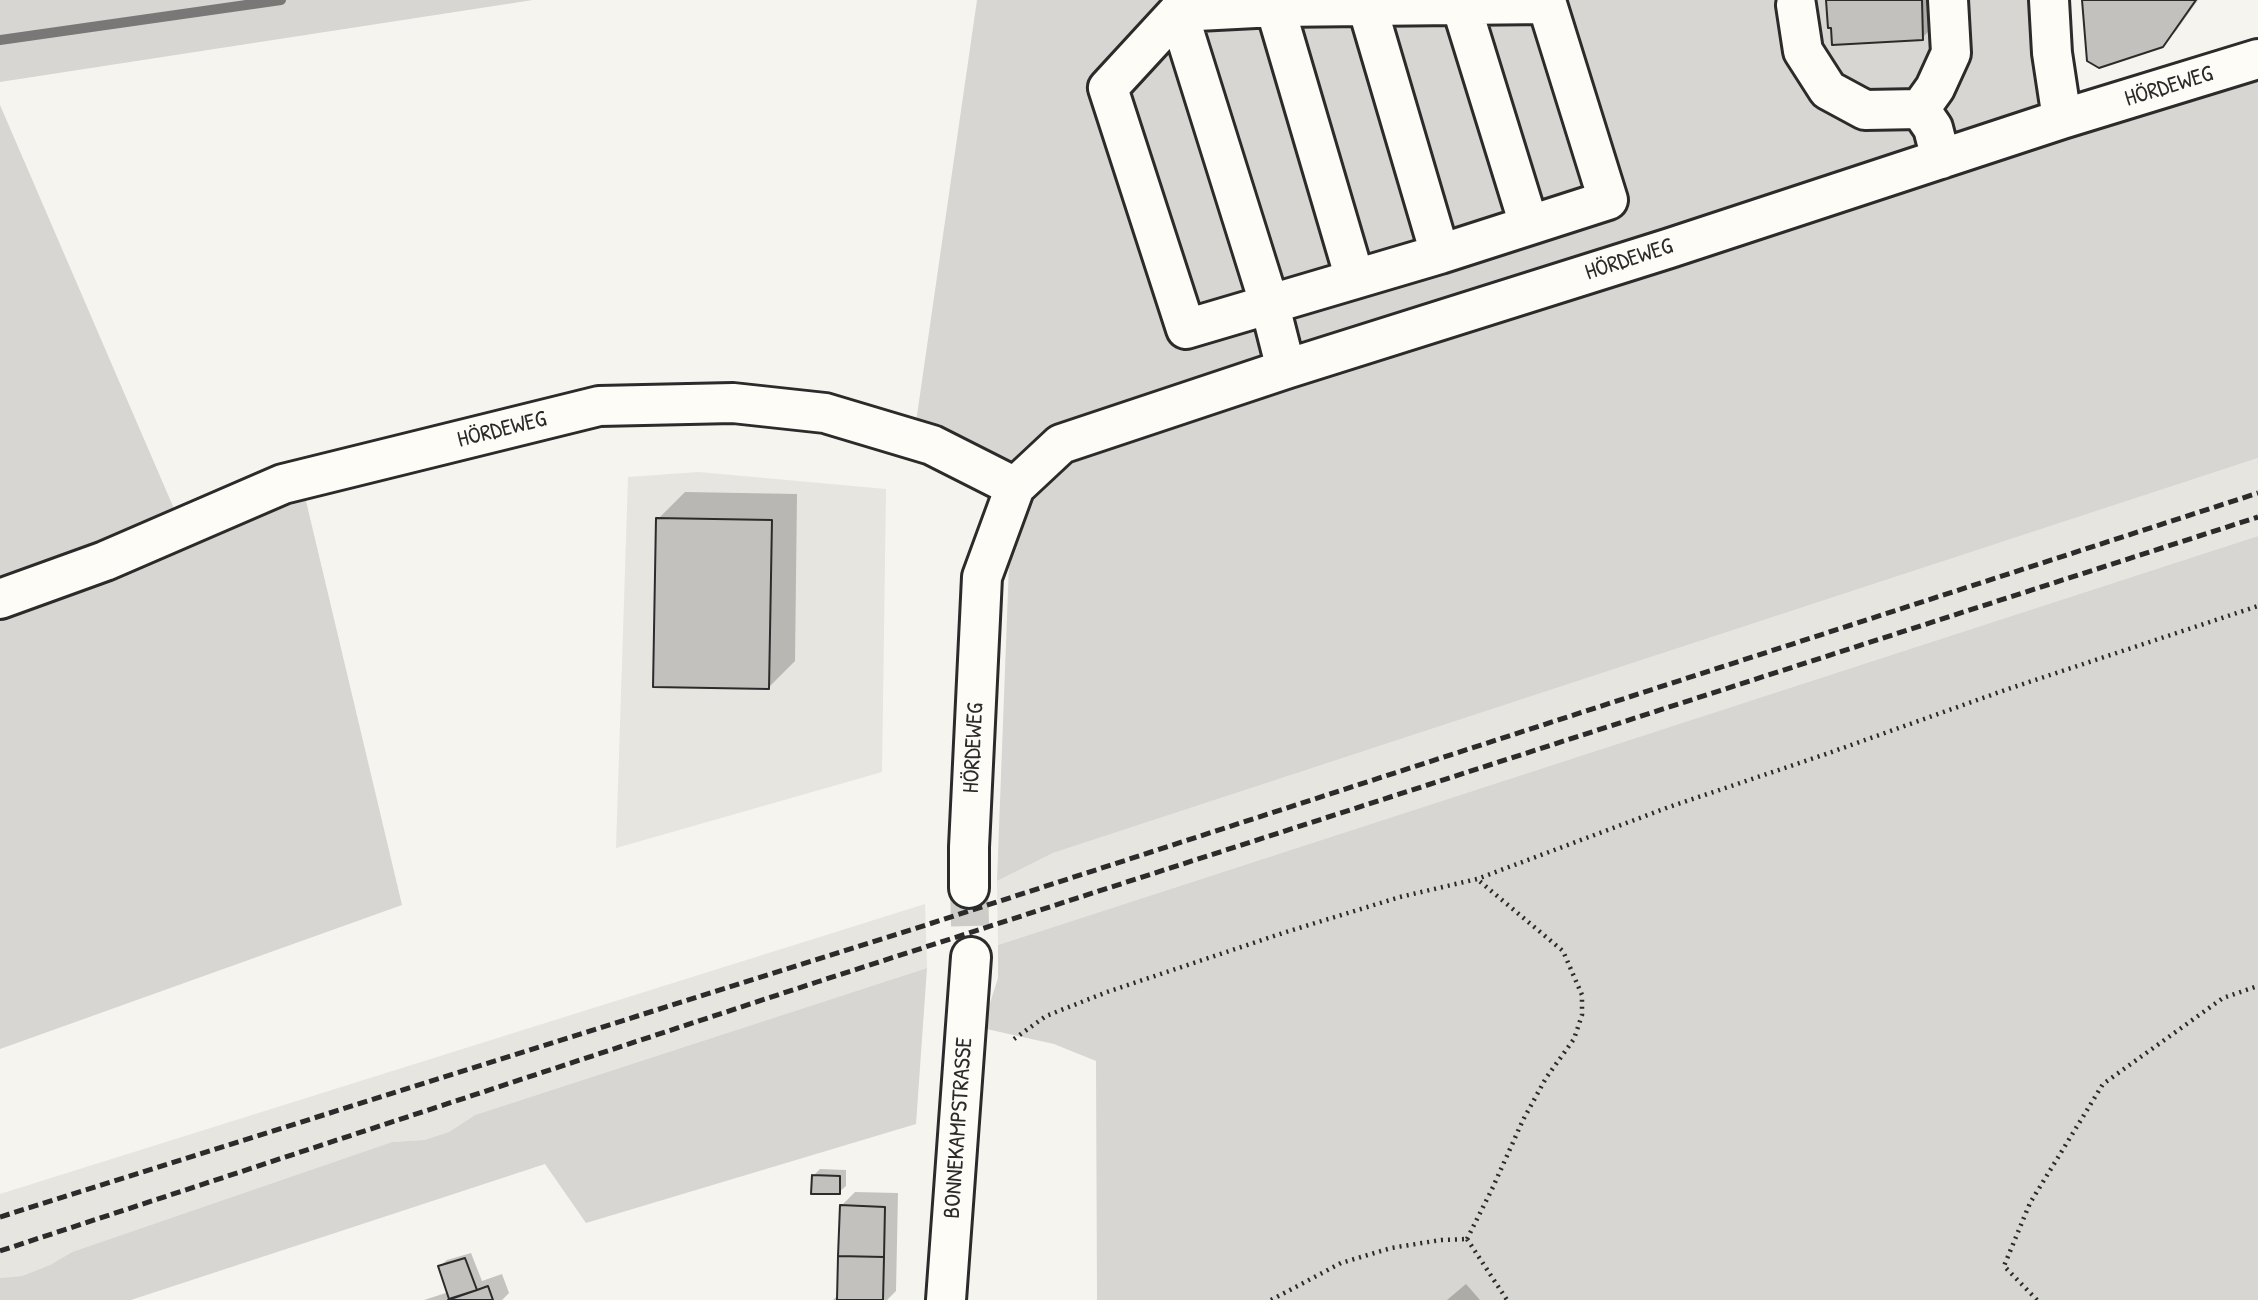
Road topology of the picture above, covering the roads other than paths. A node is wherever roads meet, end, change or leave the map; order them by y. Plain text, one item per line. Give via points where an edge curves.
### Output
1 (1948, 0) edge
2 (2049, 0) edge
3 (1461, 5) junction
4 (1797, 5) dead end
5 (1367, 6) junction
6 (1275, 7) junction
7 (1178, 12) junction
8 (2258, 59) edge
9 (1920, 109) junction
10 (2062, 119) junction
11 (1941, 159) junction
12 (1529, 225) junction
13 (1440, 254) junction
14 (1355, 279) junction
15 (1269, 306) junction
16 (1286, 369) junction
17 (1015, 487) junction
18 (0, 599) edge
19 (970, 888) tunnel mouth
20 (971, 957) tunnel mouth
21 (946, 1300) edge

1 - 9 street via 1951,53
2 - 10 street
3 - 5 street
3 - 12 street
3 - 12 street via 1547,4 1608,200
4 - 9 street via 1803,51 1828,90 1865,110
5 - 6 street
5 - 13 street
6 - 7 street
6 - 14 street
7 - 15 street
7 - 15 street via 1108,88 1186,330
8 - 10 street, HÖRDEWEG
9 - 11 street via 1933,128
10 - 11 street, HÖRDEWEG
11 - 16 street, HÖRDEWEG
12 - 13 street
13 - 14 street
14 - 15 street
15 - 16 street
16 - 17 street, HÖRDEWEG via 1061,444
17 - 18 street, HÖRDEWEG via 932,445 825,413 733,403 599,406 283,484 105,561
17 - 19 street, HÖRDEWEG via 982,577
20 - 21 street, BONNEKAMPSTRASSE

